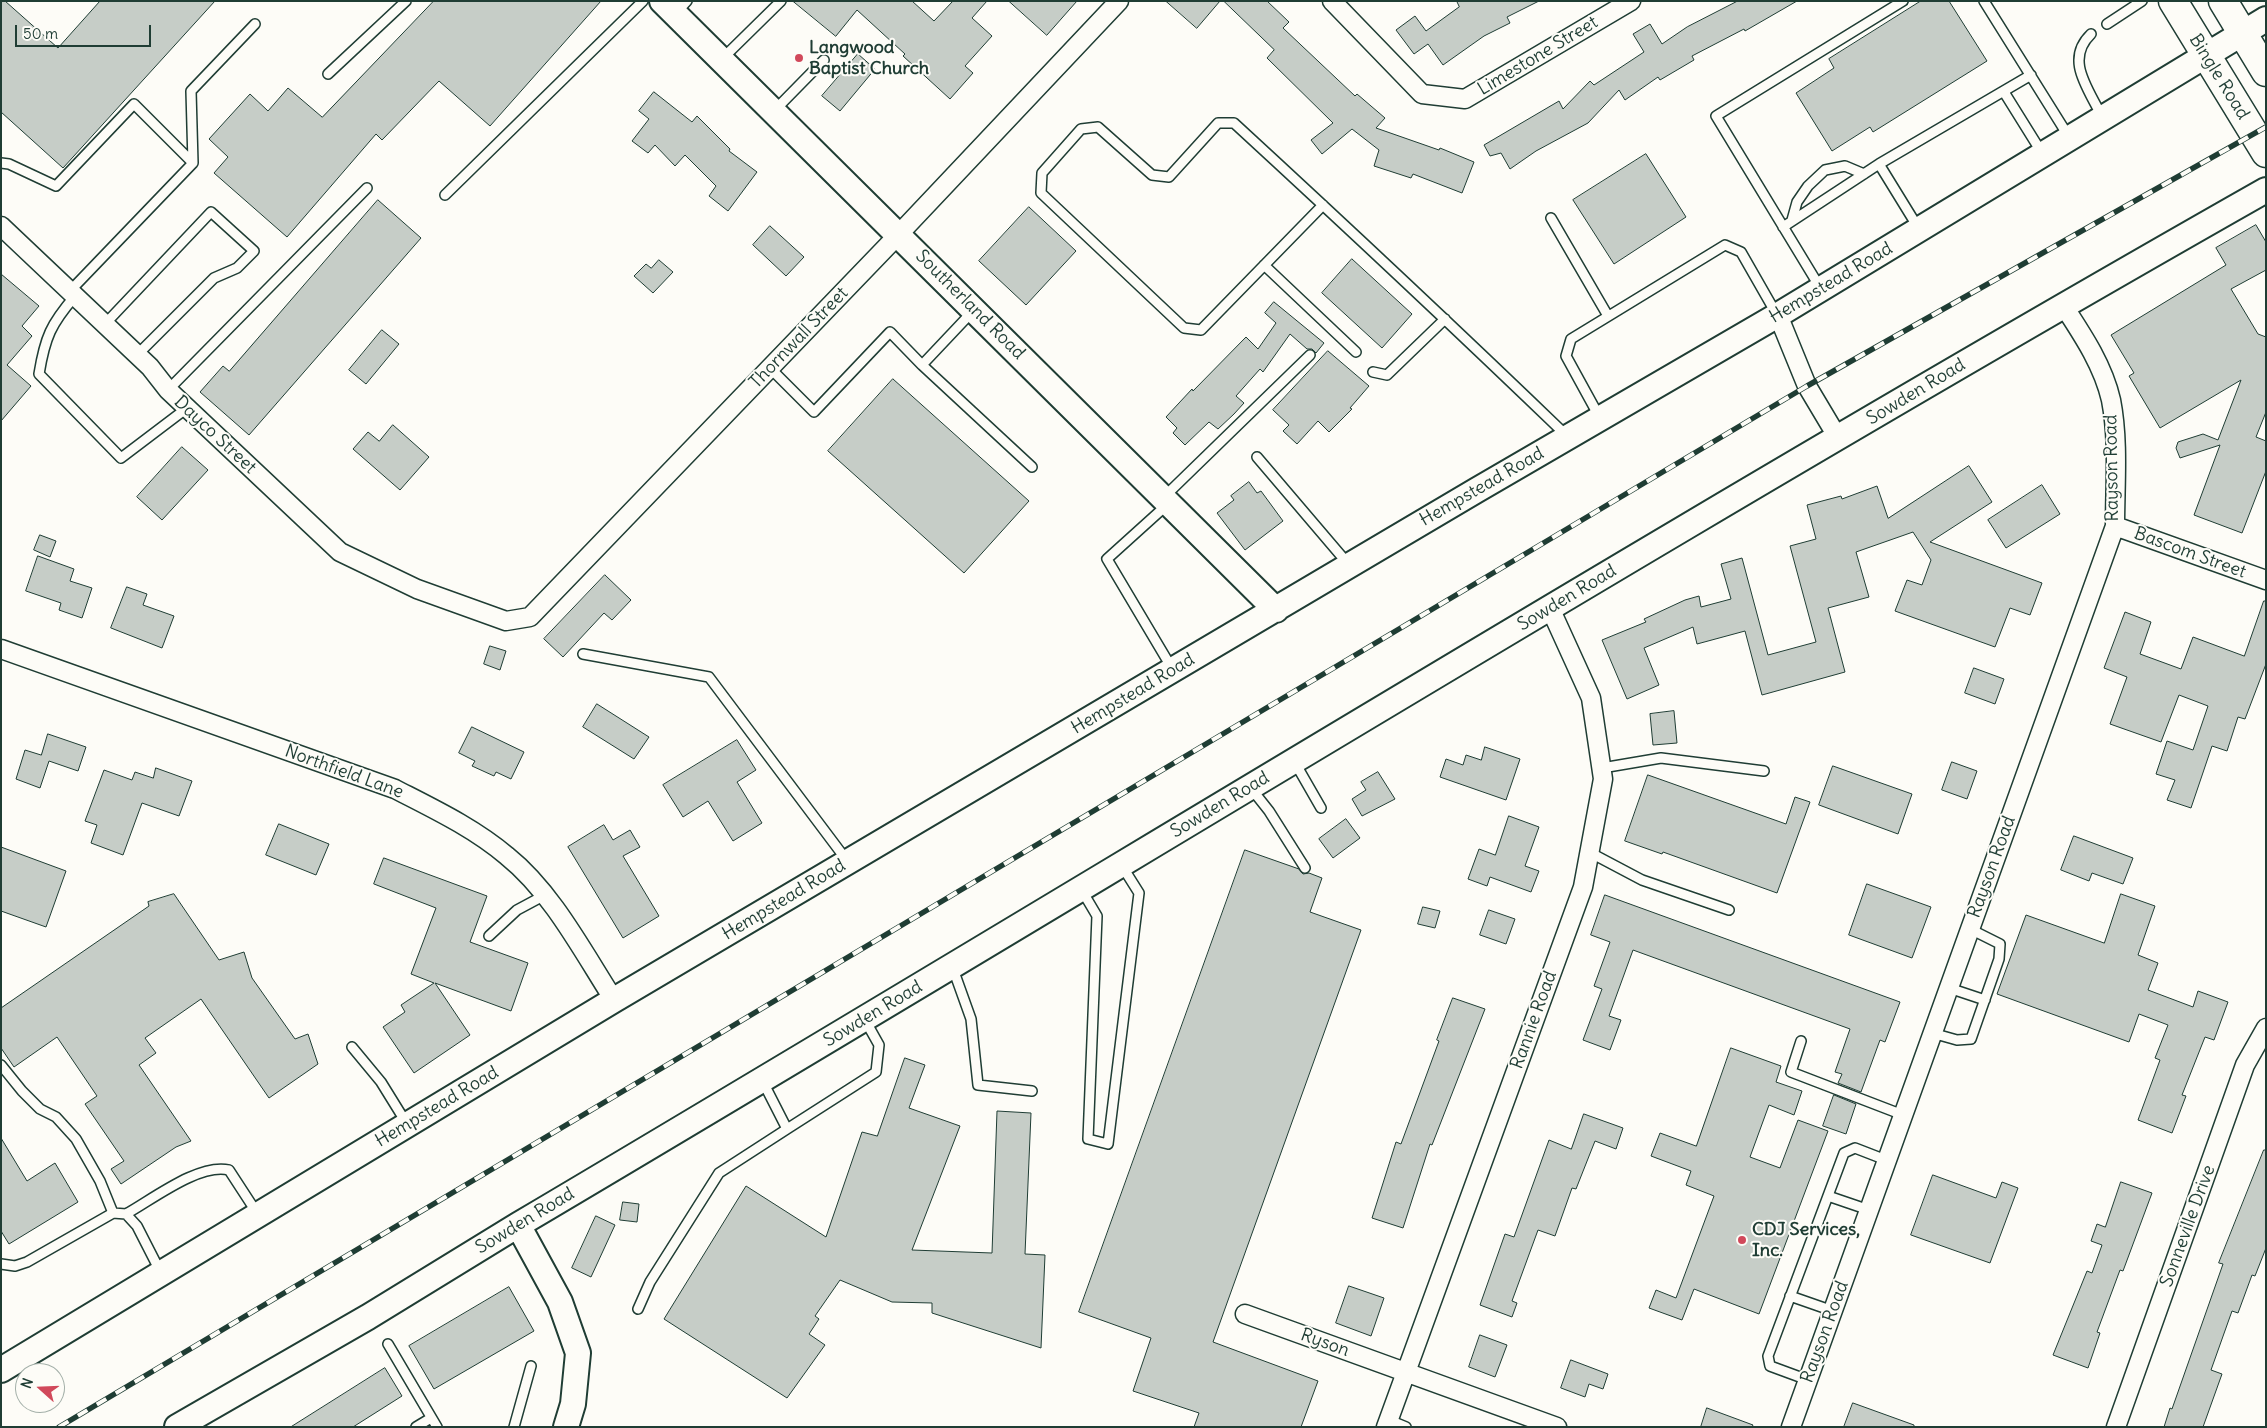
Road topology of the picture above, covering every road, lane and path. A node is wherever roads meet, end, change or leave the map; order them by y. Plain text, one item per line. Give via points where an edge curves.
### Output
1 (406, 1) edge
2 (643, 1) edge
3 (781, 1) edge
4 (1332, 1) edge
5 (1631, 1) edge
6 (1903, 1) edge
7 (1984, 1) edge
8 (2142, 1) edge
9 (2173, 1) edge
10 (2223, 1) edge
11 (1118, 2) edge
12 (675, 5) edge
13 (2266, 19) edge
14 (255, 24) dead end
15 (2107, 24) dead end
16 (2242, 33) junction
17 (2091, 34) dead end
18 (2204, 54) junction
19 (722, 59) junction
20 (824, 60) dead end
21 (2266, 72) edge
22 (328, 74) dead end
23 (2031, 75) junction
24 (2004, 92) junction
25 (774, 111) junction
26 (2102, 117) junction
27 (2069, 137) junction
28 (2042, 153) junction
29 (2266, 153) edge
30 (193, 163) junction
31 (1, 164) edge
32 (1879, 164) junction
33 (1864, 174) junction
34 (367, 188) dead end
35 (2266, 190) edge
36 (446, 195) dead end
37 (1323, 206) junction
38 (1551, 218) dead end
39 (1792, 220) junction
40 (1, 226) edge
41 (1783, 227) junction
42 (1919, 229) junction
43 (899, 234) junction
44 (1264, 265) junction
45 (1821, 289) junction
46 (73, 294) junction
47 (2063, 305) junction
48 (975, 309) junction
49 (1778, 315) junction
50 (1608, 316) junction
51 (1445, 318) junction
52 (105, 324) junction
53 (1356, 352) dead end
54 (137, 355) junction
55 (1310, 355) dead end
56 (922, 365) junction
57 (770, 368) junction
58 (1373, 372) dead end
59 (168, 390) junction
60 (187, 408) junction
61 (1601, 418) junction
62 (1568, 437) junction
63 (1838, 438) junction
64 (1257, 457) dead end
65 (1032, 467) dead end
66 (1166, 500) junction
67 (2115, 526) junction
68 (1350, 566) junction
69 (2266, 580) edge
70 (457, 603) joint
71 (1550, 608) junction
72 (1276, 610) junction
73 (1, 649) edge
74 (583, 654) dead end
75 (1173, 670) junction
76 (1294, 760) junction
77 (1602, 768) junction
78 (1764, 771) dead end
79 (1250, 787) junction
80 (1321, 808) dead end
81 (1590, 852) junction
82 (848, 862) junction
83 (1121, 865) junction
84 (1305, 868) dead end
85 (1080, 889) junction
86 (545, 895) junction
87 (1729, 910) dead end
88 (1970, 928) junction
89 (488, 936) dead end
90 (952, 966) junction
91 (1949, 988) junction
92 (614, 1000) junction
93 (1984, 1000) junction
94 (864, 1019) junction
95 (2266, 1028) edge
96 (1932, 1033) junction
97 (1801, 1041) dead end
98 (352, 1047) dead end
99 (1, 1065) edge
100 (762, 1080) junction
101 (1032, 1091) dead end
102 (1903, 1115) junction
103 (408, 1125) junction
104 (787, 1129) junction
105 (1886, 1160) junction
106 (1828, 1196) junction
107 (1869, 1210) junction
108 (113, 1213) junction
109 (126, 1214) junction
110 (258, 1215) junction
111 (518, 1224) junction
112 (1, 1264) edge
113 (162, 1273) junction
114 (1790, 1296) junction
115 (638, 1309) dead end
116 (1833, 1311) junction
117 (1245, 1314) dead end
118 (388, 1344) dead end
119 (3, 1364) edge
120 (531, 1366) dead end
121 (1406, 1372) junction
122 (1808, 1380) junction
123 (431, 1418) junction
124 (1387, 1423) edge
125 (177, 1427) edge
126 (416, 1427) edge
127 (437, 1427) edge
128 (514, 1427) edge
129 (566, 1427) edge
130 (1406, 1427) edge
131 (1557, 1427) edge
132 (1791, 1427) edge
133 (2116, 1427) edge

1 - 22 lane
2 - 36 lane
3 - 19 lane
4 - 5 street, Limestone Street via 1422,94 1465,99
6 - 41 lane via 1716,116
7 - 23 lane
8 - 15 lane
9 - 18 main road, Bingle Road
10 - 16 main road
11 - 43 street, Thornwall Street
12 - 19 street, Southerland Road
13 - 16 street, Hempstead Road
14 - 30 lane via 192,91
16 - 18 street, Hempstead Road
16 - 21 main road
17 - 26 lane via 2082,43 2079,70
18 - 26 street, Hempstead Road
18 - 29 main road, Bingle Road
19 - 25 street, Southerland Road
20 - 25 lane
23 - 24 lane
23 - 27 lane
24 - 28 lane
24 - 32 lane
25 - 43 street, Southerland Road
26 - 27 street, Hempstead Road
27 - 28 street, Hempstead Road
28 - 42 street, Hempstead Road
30 - 31 lane via 134,104 56,186 9,164
30 - 46 lane
32 - 33 lane
32 - 42 lane
33 - 39 lane
33 - 39 lane via 1845,166 1825,170 1797,202
34 - 59 lane
35 - 47 street, Sowden Road
37 - 44 lane
37 - 44 lane via 1234,123 1218,123 1169,177 1152,175 1098,127 1081,129 1042,173 1041,193 1184,328 1201,330
37 - 51 lane
38 - 50 lane
39 - 41 lane
40 - 46 street, Dayco Street
41 - 45 lane
42 - 45 street, Hempstead Road
43 - 48 street, Southerland Road
43 - 57 street, Thornwall Street
44 - 53 lane
45 - 49 street, Hempstead Road
46 - 52 street, Dayco Street
46 - 60 lane via 56,318 44,344 39,374 121,458
47 - 63 street, Sowden Road
47 - 67 street, Rayson Road via 2090,347 2110,400 2116,456
48 - 56 lane
48 - 66 street, Southerland Road
49 - 50 lane via 1741,252 1725,244
49 - 61 street, Hempstead Road
49 - 63 street via 1807,386
50 - 61 lane via 1571,339 1566,356
51 - 58 lane via 1387,375
51 - 62 lane
52 - 54 street, Dayco Street
52 - 54 lane via 211,212 254,251 237,268 214,278
54 - 59 street, Dayco Street
55 - 66 lane
56 - 57 lane via 890,332 814,412
56 - 65 lane
57 - 70 street, Thornwall Street via 530,617 506,621
59 - 60 street, Dayco Street
60 - 70 street, Dayco Street via 340,552 418,589
61 - 62 street, Hempstead Road
62 - 68 street, Hempstead Road
63 - 71 street, Sowden Road
64 - 68 lane
66 - 72 street, Southerland Road
66 - 75 lane via 1107,559
67 - 69 street, Bascom Street
67 - 88 street, Rayson Road
68 - 72 street, Hempstead Road
71 - 76 street, Sowden Road
71 - 77 street, Rannie Road via 1591,698
72 - 75 street, Hempstead Road
73 - 86 street, Northfield Lane via 395,790 448,816 508,856
74 - 82 lane via 708,677
75 - 82 street, Hempstead Road
76 - 79 street, Sowden Road
76 - 80 lane
77 - 78 lane via 1661,758
77 - 81 street, Rannie Road via 1603,779
79 - 83 street, Sowden Road
79 - 84 lane
81 - 87 lane via 1642,880
81 - 121 street, Rannie Road via 1583,887
82 - 92 street, Hempstead Road
83 - 85 street, Sowden Road
83 - 85 lane via 1139,893 1108,1144 1088,1138 1097,916
85 - 90 street, Sowden Road
86 - 89 lane via 517,910
86 - 92 street, Northfield Lane
88 - 91 street, Rayson Road
88 - 93 lane via 2000,944 1999,959
90 - 94 street, Sowden Road
90 - 101 lane via 971,1019 978,1085
91 - 93 lane
91 - 96 street, Rayson Road
92 - 103 street, Hempstead Road
93 - 96 lane via 1971,1039 1957,1040
94 - 100 street, Sowden Road
94 - 104 lane via 879,1045 876,1072
95 - 133 street, Sonneville Drive via 2245,1065
96 - 102 street, Rayson Road
97 - 102 lane via 1791,1072
98 - 103 lane via 381,1082
99 - 108 lane via 34,1103 56,1117 76,1138
100 - 104 lane
100 - 111 street, Sowden Road
102 - 105 street, Rayson Road
103 - 110 street, Hempstead Road
104 - 115 lane via 719,1173 650,1282
105 - 106 lane via 1855,1148 1844,1153
105 - 107 street, Rayson Road
106 - 107 lane
106 - 114 lane
107 - 116 street, Rayson Road
108 - 109 lane
108 - 112 lane via 27,1262 15,1266
109 - 110 lane via 203,1170 219,1167 229,1170
109 - 113 lane via 137,1226
110 - 113 street, Hempstead Road
111 - 125 street, Sowden Road via 368,1317
111 - 129 street via 560,1302 578,1353 573,1404
113 - 119 street, Hempstead Road
114 - 116 lane
114 - 122 lane via 1768,1356 1770,1366
116 - 122 street, Rayson Road
117 - 121 street, Ryson
118 - 123 lane
120 - 128 lane
121 - 124 street, Rannie Road
121 - 131 street, Ryson
122 - 132 street, Rayson Road
123 - 126 lane
123 - 127 lane
124 - 130 lane

